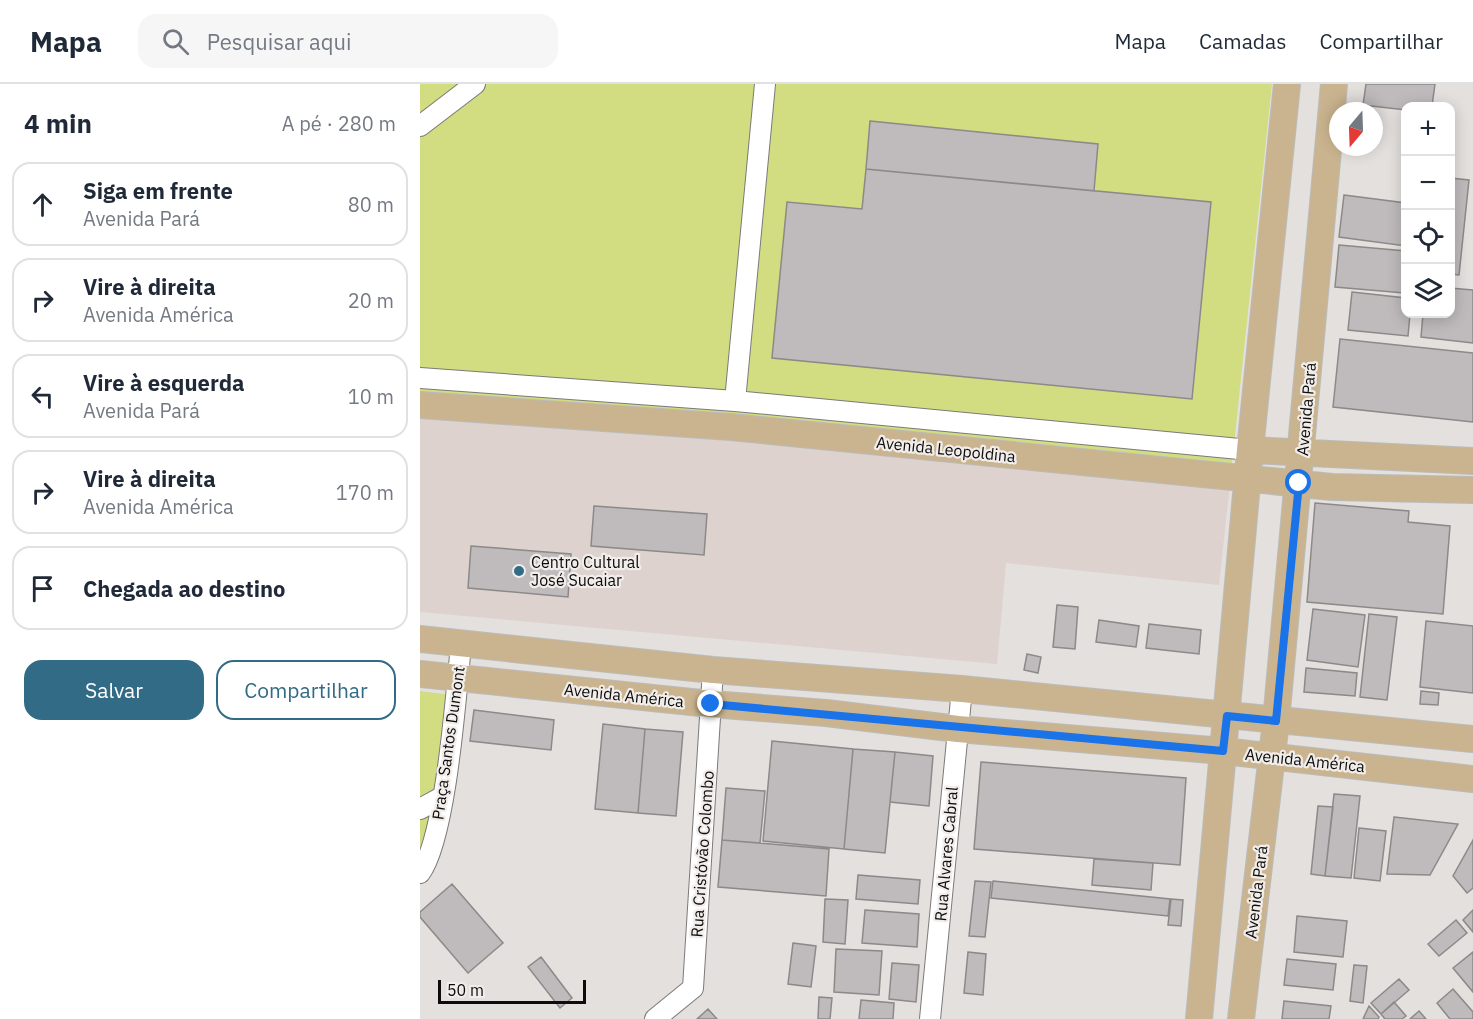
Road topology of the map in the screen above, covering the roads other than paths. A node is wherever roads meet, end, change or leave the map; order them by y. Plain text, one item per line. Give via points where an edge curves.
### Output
1 (475, 84) edge
2 (765, 84) edge
3 (1287, 84) edge
4 (1334, 84) edge
5 (420, 126) edge
6 (420, 378) edge
7 (735, 401) junction
8 (420, 405) edge
9 (1250, 450) junction
10 (1302, 452) junction
11 (1473, 461) edge
12 (1247, 479) junction
13 (1299, 483) junction
14 (1473, 490) edge
15 (420, 639) edge
16 (461, 645) junction
17 (713, 670) junction
18 (420, 674) edge
19 (458, 677) junction
20 (962, 688) junction
21 (711, 704) junction
22 (1227, 716) junction
23 (1276, 721) junction
24 (958, 729) junction
25 (1473, 739) edge
26 (1223, 751) junction
27 (1272, 757) junction
28 (1473, 779) edge
29 (442, 797) junction
30 (420, 809) edge
31 (420, 873) edge
32 (655, 1019) edge
33 (930, 1019) edge
34 (1198, 1019) edge
35 (1241, 1019) edge

1 - 5 street
2 - 7 street
3 - 9 main road
4 - 10 main road, Avenida Pará
6 - 7 street
7 - 9 street
8 - 12 main road, Avenida Leopoldina via 731,427
9 - 10 main road
9 - 12 main road
10 - 11 main road
10 - 13 main road, Avenida Pará
12 - 13 main road, Avenida Leopoldina
12 - 22 main road
13 - 14 main road, Avenida Leopoldina
13 - 23 main road, Avenida Pará
15 - 16 main road, Avenida América
16 - 17 main road, Avenida América
16 - 19 street, Praça Santos Dumont
17 - 20 main road, Avenida América
17 - 21 street, Rua Cristóvão Colombo
18 - 19 main road, Avenida América
19 - 21 main road, Avenida América
19 - 29 street, Praça Santos Dumont
20 - 22 main road, Avenida América
20 - 24 street, Rua Alvares Cabral
21 - 24 main road, Avenida América
21 - 32 street, Rua Cristóvão Colombo via 693,988
22 - 23 main road, Avenida América
22 - 26 main road
23 - 25 main road, Avenida América
23 - 27 main road, Avenida Pará
24 - 26 main road, Avenida América
24 - 33 street, Rua Alvares Cabral
26 - 27 main road, Avenida América
26 - 34 main road
27 - 28 main road, Avenida América
27 - 35 main road, Avenida Pará
29 - 30 street
29 - 31 street, Praça Santos Dumont via 433,847

